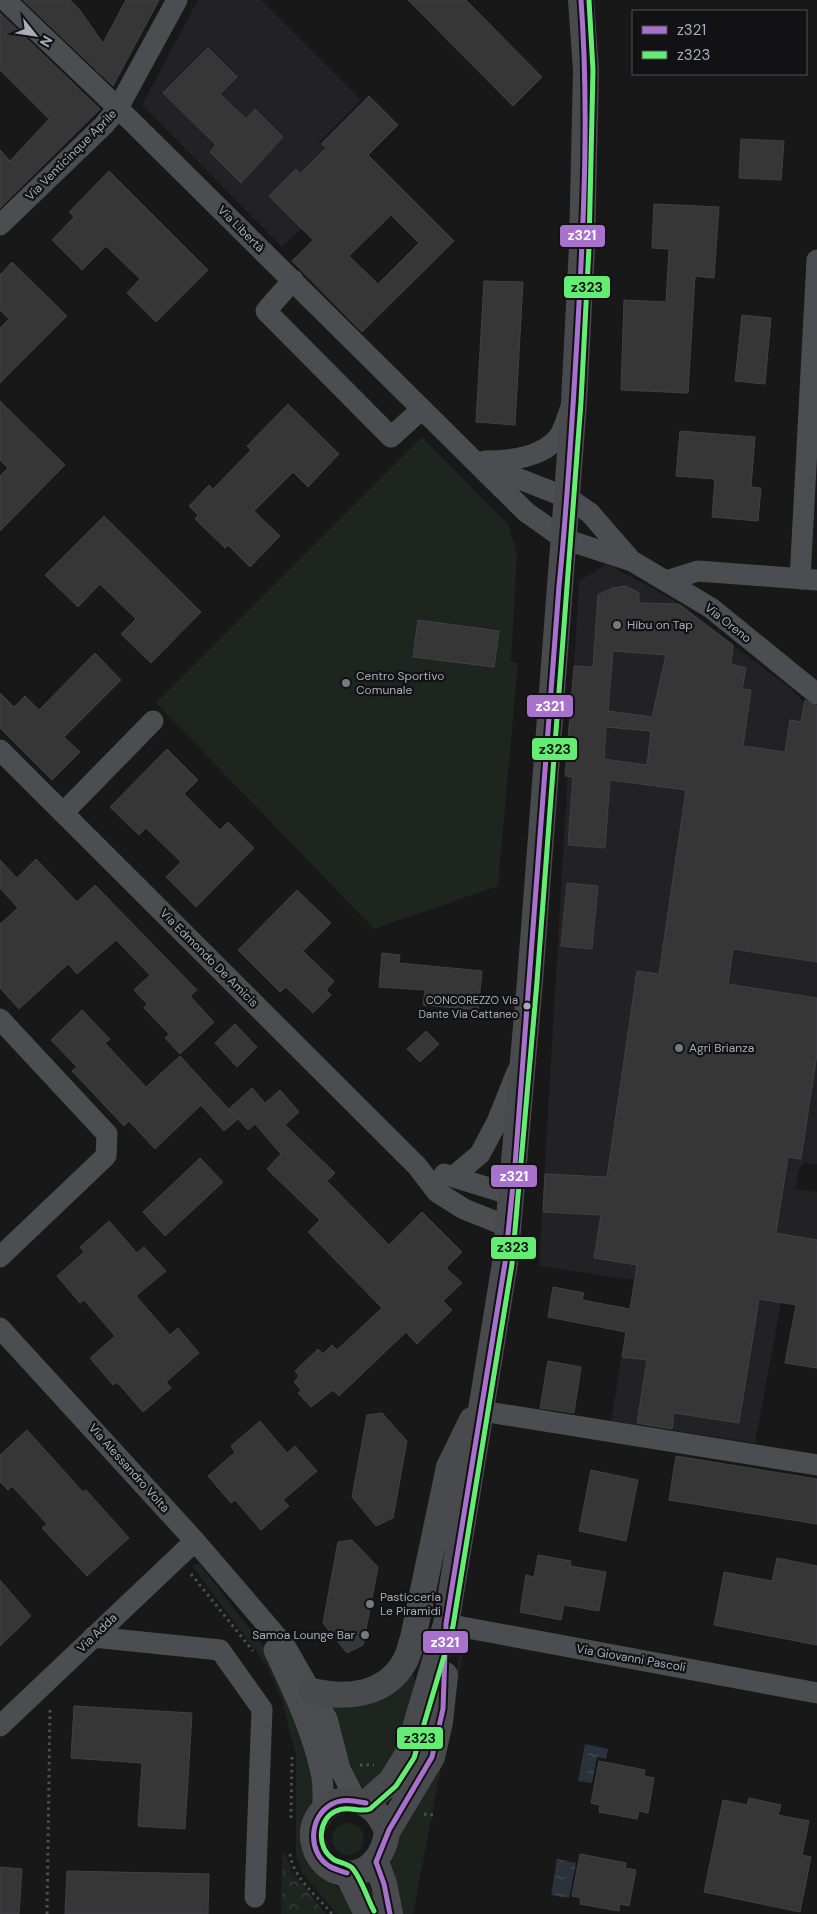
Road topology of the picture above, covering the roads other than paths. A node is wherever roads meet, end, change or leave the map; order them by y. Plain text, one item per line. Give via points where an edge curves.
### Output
1 (5, 0) edge
2 (177, 0) edge
3 (581, 0) edge
4 (118, 108) junction
5 (0, 225) edge
6 (817, 260) edge
7 (292, 280) junction
8 (574, 402) junction
9 (422, 409) junction
10 (475, 461) junction
11 (568, 498) junction
12 (564, 539) junction
13 (632, 561) junction
14 (809, 579) edge
15 (666, 581) junction
16 (817, 694) edge
17 (153, 722) dead end
18 (0, 750) edge
19 (63, 813) junction
20 (0, 1019) edge
21 (523, 1058) junction
22 (418, 1166) junction
23 (454, 1176) junction
24 (512, 1195) junction
25 (509, 1228) junction
26 (0, 1257) edge
27 (0, 1328) edge
28 (484, 1402) junction
29 (817, 1465) edge
30 (195, 1541) junction
31 (254, 1612) junction
32 (446, 1624) junction
33 (93, 1637) junction
34 (413, 1638) junction
35 (312, 1691) junction
36 (428, 1693) junction
37 (817, 1693) edge
38 (0, 1726) edge
39 (361, 1801) junction
40 (323, 1811) junction
41 (387, 1832) junction
42 (376, 1862) junction
43 (346, 1873) junction
44 (255, 1897) dead end
45 (367, 1914) edge
46 (390, 1914) edge

1 - 4 street, Via Libertà
2 - 4 street, Via Venticinque Aprile
3 - 8 main road via 586,80
4 - 5 street, Via Venticinque Aprile
4 - 7 street, Via Libertà
6 - 14 street
7 - 9 street, Via Libertà
7 - 9 street via 266,311 392,437
8 - 10 street via 559,436 542,450 510,462
8 - 11 main road
9 - 10 street, Via Libertà
10 - 11 street, Via Libertà
10 - 12 street, Via Libertà via 526,512
11 - 12 main road
11 - 13 street, Via Oreno via 590,513
12 - 13 street, Via Oreno
12 - 21 main road
13 - 15 street, Via Oreno
14 - 15 street via 698,572
15 - 16 street, Via Oreno via 711,608
17 - 19 street
18 - 19 street, Via Edmondo De Amicis
19 - 22 street, Via Edmondo De Amicis
20 - 26 street via 107,1134 106,1156
21 - 23 street via 480,1154
21 - 24 main road
22 - 23 street, Via Edmondo De Amicis
22 - 25 street, Via Edmondo De Amicis via 437,1192 464,1209
23 - 24 street, Via Edmondo De Amicis
24 - 25 main road
25 - 28 main road
27 - 30 street, Via Alessandro Volta
28 - 29 street
28 - 32 main road
28 - 34 main road via 449,1467
30 - 31 street, Via Alessandro Volta
30 - 33 street, Via Adda
31 - 35 street via 285,1646
31 - 40 street via 295,1696 311,1739 322,1774
32 - 36 main road
32 - 37 street, Via Giovanni Pascoli
32 - 41 main road via 445,1678 437,1740 424,1772
33 - 38 street, Via Adda
33 - 44 street via 220,1650 262,1709
34 - 35 main road via 405,1661 388,1682 358,1694 341,1696
34 - 36 main road via 422,1661
35 - 39 street via 327,1720 340,1769
36 - 39 main road via 403,1764 384,1789
39 - 40 main road via 338,1801
39 - 41 main road via 381,1816
40 - 43 main road via 313,1834 316,1852 330,1868
41 - 42 main road via 385,1846
42 - 43 main road via 367,1869
42 - 46 main road
43 - 45 main road

